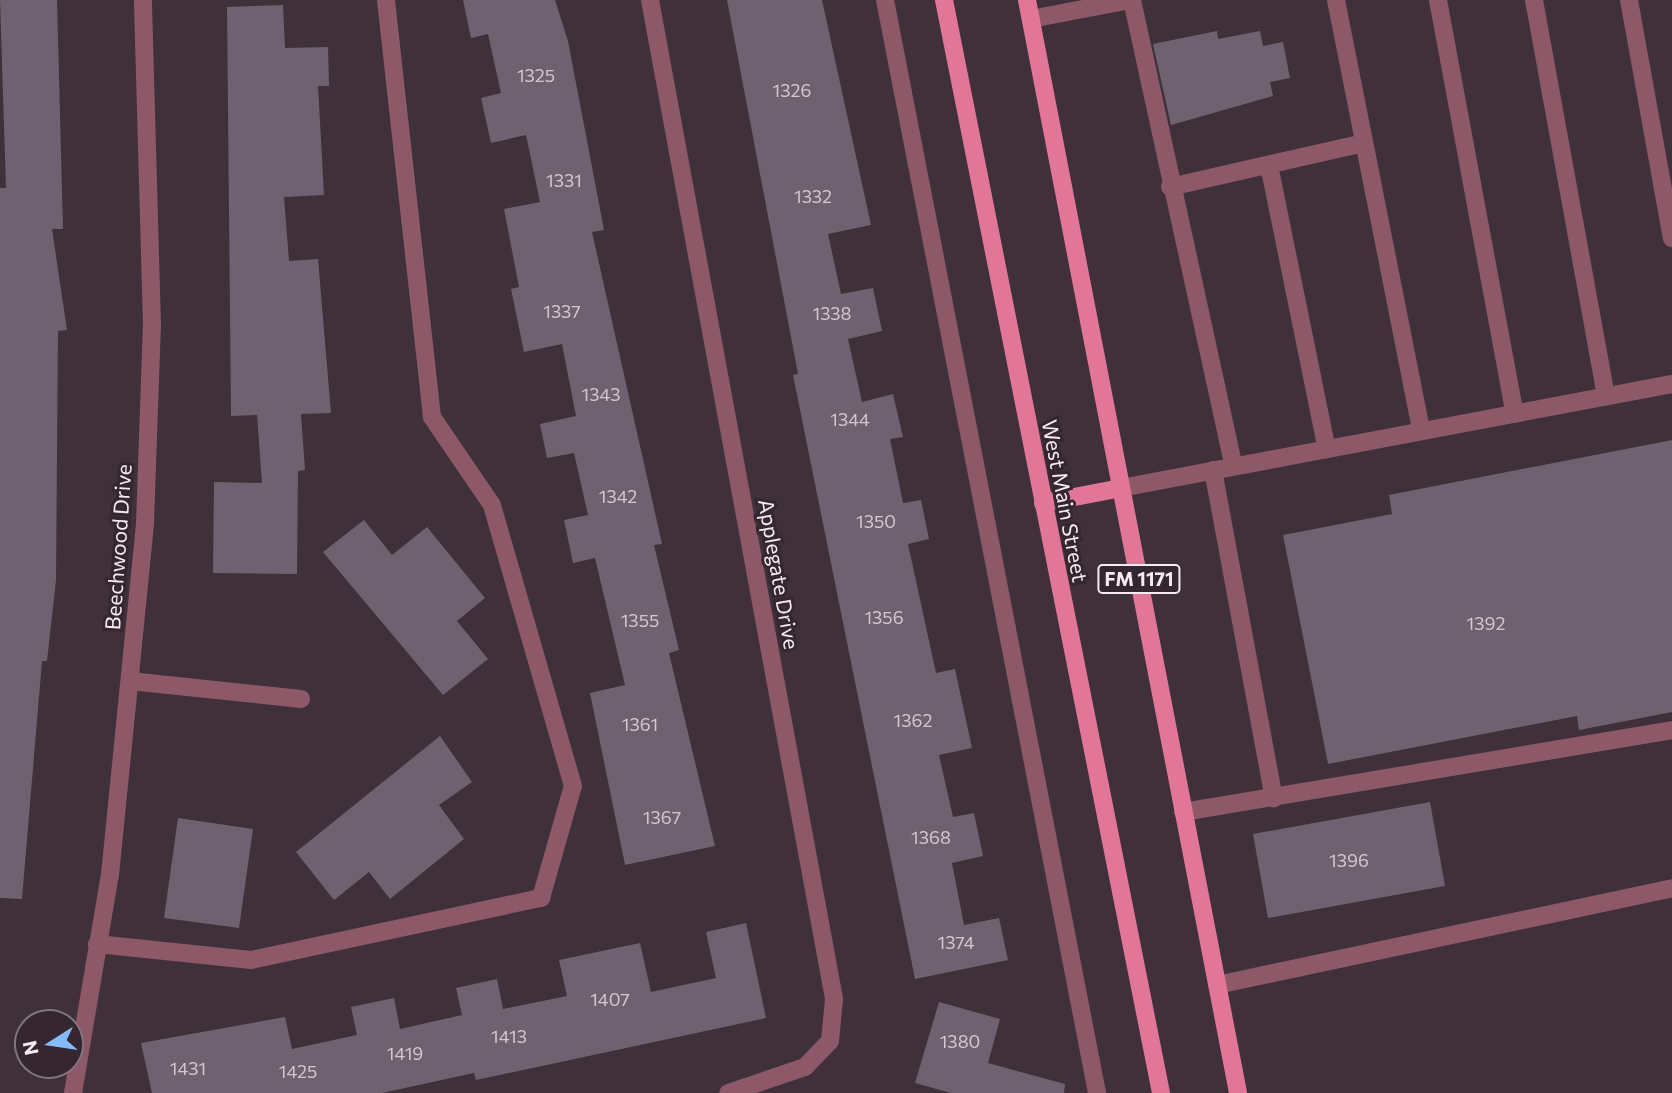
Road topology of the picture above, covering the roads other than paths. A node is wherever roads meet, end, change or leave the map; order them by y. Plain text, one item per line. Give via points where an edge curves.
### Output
1 (143, 0) edge
2 (386, 0) edge
3 (650, 0) edge
4 (885, 0) edge
5 (944, 0) edge
6 (1027, 0) edge
7 (1131, 0) edge
8 (1336, 0) edge
9 (1438, 0) edge
10 (1534, 0) edge
11 (1629, 0) edge
12 (1031, 19) junction
13 (1364, 143) junction
14 (1269, 165) junction
15 (1170, 187) junction
16 (1672, 238) edge
17 (1672, 384) edge
18 (1606, 397) junction
19 (1515, 414) junction
20 (1421, 431) junction
21 (1327, 449) junction
22 (1234, 466) junction
23 (1213, 470) junction
24 (1121, 488) junction
25 (1043, 503) junction
26 (130, 681) junction
27 (301, 699) dead end
28 (1672, 730) edge
29 (1274, 797) junction
30 (1183, 812) junction
31 (1672, 888) edge
32 (97, 944) junction
33 (1217, 985) junction
34 (73, 1093) edge
35 (728, 1093) edge
36 (1097, 1093) edge
37 (1161, 1093) edge
38 (1238, 1093) edge

1 - 26 street, Beechwood Drive via 152,326 145,523
2 - 32 street via 432,417 492,505 573,786 541,898 251,960
3 - 35 street, Applegate Drive via 834,999 830,1041 805,1067
4 - 36 street
5 - 25 main road, West Main Street
6 - 12 main road, FM 1171
7 - 12 street
7 - 15 street
8 - 13 street
9 - 19 street
10 - 18 street
11 - 16 street
12 - 24 main road, FM 1171
13 - 14 street
13 - 20 street
14 - 15 street
14 - 21 street
15 - 22 street
17 - 18 street
18 - 19 street
19 - 20 street
20 - 21 street
21 - 22 street
22 - 23 street
23 - 24 street
23 - 29 street
24 - 25 main road
24 - 30 main road, FM 1171
25 - 37 main road, West Main Street
26 - 27 street
26 - 32 street, Beechwood Drive
28 - 29 street
29 - 30 street
30 - 33 main road, FM 1171
31 - 33 street
32 - 34 street, Beechwood Drive
33 - 38 main road, FM 1171

